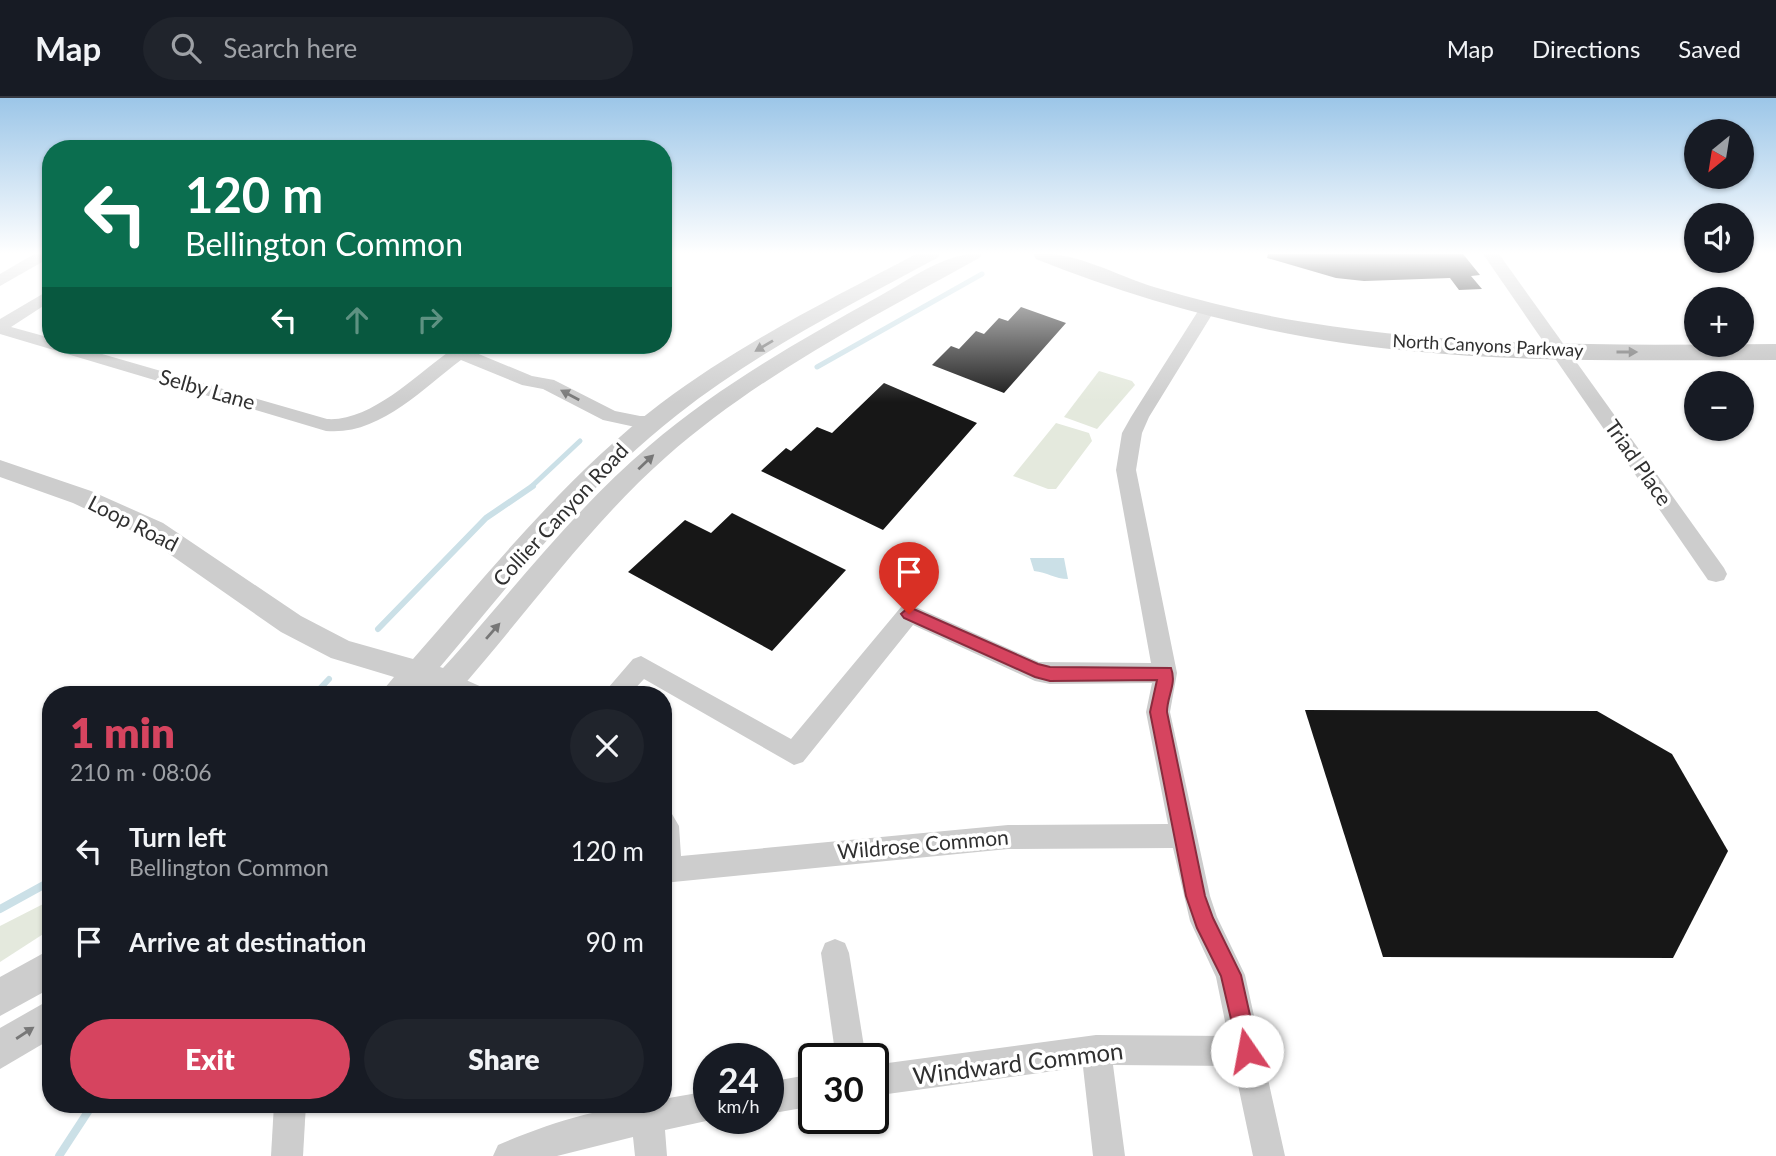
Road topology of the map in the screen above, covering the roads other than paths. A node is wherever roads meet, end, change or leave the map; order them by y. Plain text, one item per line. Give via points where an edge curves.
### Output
1 (37, 303) edge
2 (841, 303) edge
3 (884, 303) edge
4 (1191, 303) edge
5 (1278, 303) edge
6 (1525, 303) edge
7 (1208, 308) junction
8 (0, 328) edge
9 (1545, 332) junction
10 (1684, 332) edge
11 (1754, 332) edge
12 (1776, 332) edge
13 (42, 341) edge
14 (1559, 352) junction
15 (1776, 352) edge
16 (86, 354) edge
17 (457, 354) edge
18 (465, 354) edge
19 (528, 381) joint
20 (657, 420) junction
21 (0, 468) edge
22 (1716, 574) dead end
23 (419, 672) junction
24 (1165, 673) junction
25 (404, 686) edge
26 (439, 686) edge
27 (446, 686) edge
28 (622, 686) edge
29 (1183, 835) junction
30 (672, 869) edge
31 (835, 953) dead end
32 (42, 972) edge
33 (0, 998) edge
34 (42, 1023) edge
35 (849, 1043) edge
36 (0, 1050) edge
37 (1096, 1050) junction
38 (1247, 1051) junction
39 (889, 1079) edge
40 (693, 1110) edge
41 (289, 1113) edge
42 (648, 1117) junction
43 (287, 1156) edge
44 (509, 1156) edge
45 (651, 1156) edge
46 (1109, 1156) edge
47 (1269, 1156) edge

1 - 8 street
2 -> 20 street, Collier Canyon Road via 764,346
27 -> 3 street, Collier Canyon Road via 614,493 660,450 726,397
4 - 7 main road, North Canyons Parkway
5 - 9 main road, North Canyons Parkway via 1441,328
6 - 9 street, Triad Place
7 - 14 main road, North Canyons Parkway via 1409,343
7 - 24 street via 1140,417 1128,451 1129,492
8 - 13 street, Selby Lane
9 - 10 main road, North Canyons Parkway
9 - 14 street, Triad Place
11 - 12 main road
14 -> 15 main road, North Canyons Parkway
14 - 22 street, Triad Place
16 - 17 street, Selby Lane via 342,426 362,422
18 - 19 street
20 -> 19 street via 623,420 548,384
20 - 23 street, Collier Canyon Road via 561,509
21 - 23 street, Loop Road via 82,497 154,530 291,624 341,650
23 - 25 street, Collier Canyon Road
23 - 26 street, Loop Road
24 - 28 street via 1035,671 909,614 794,754 641,666
24 - 29 street via 1158,712
29 - 30 street, Wildrose Common via 1008,837
29 - 38 street via 1204,921 1230,975
31 - 35 street
32 - 33 street
36 -> 34 street
37 - 38 street, Windward Common
37 - 39 street, Windward Common
37 - 46 street
38 - 47 street
40 - 42 street
41 - 43 street
42 - 44 street
42 - 45 street

